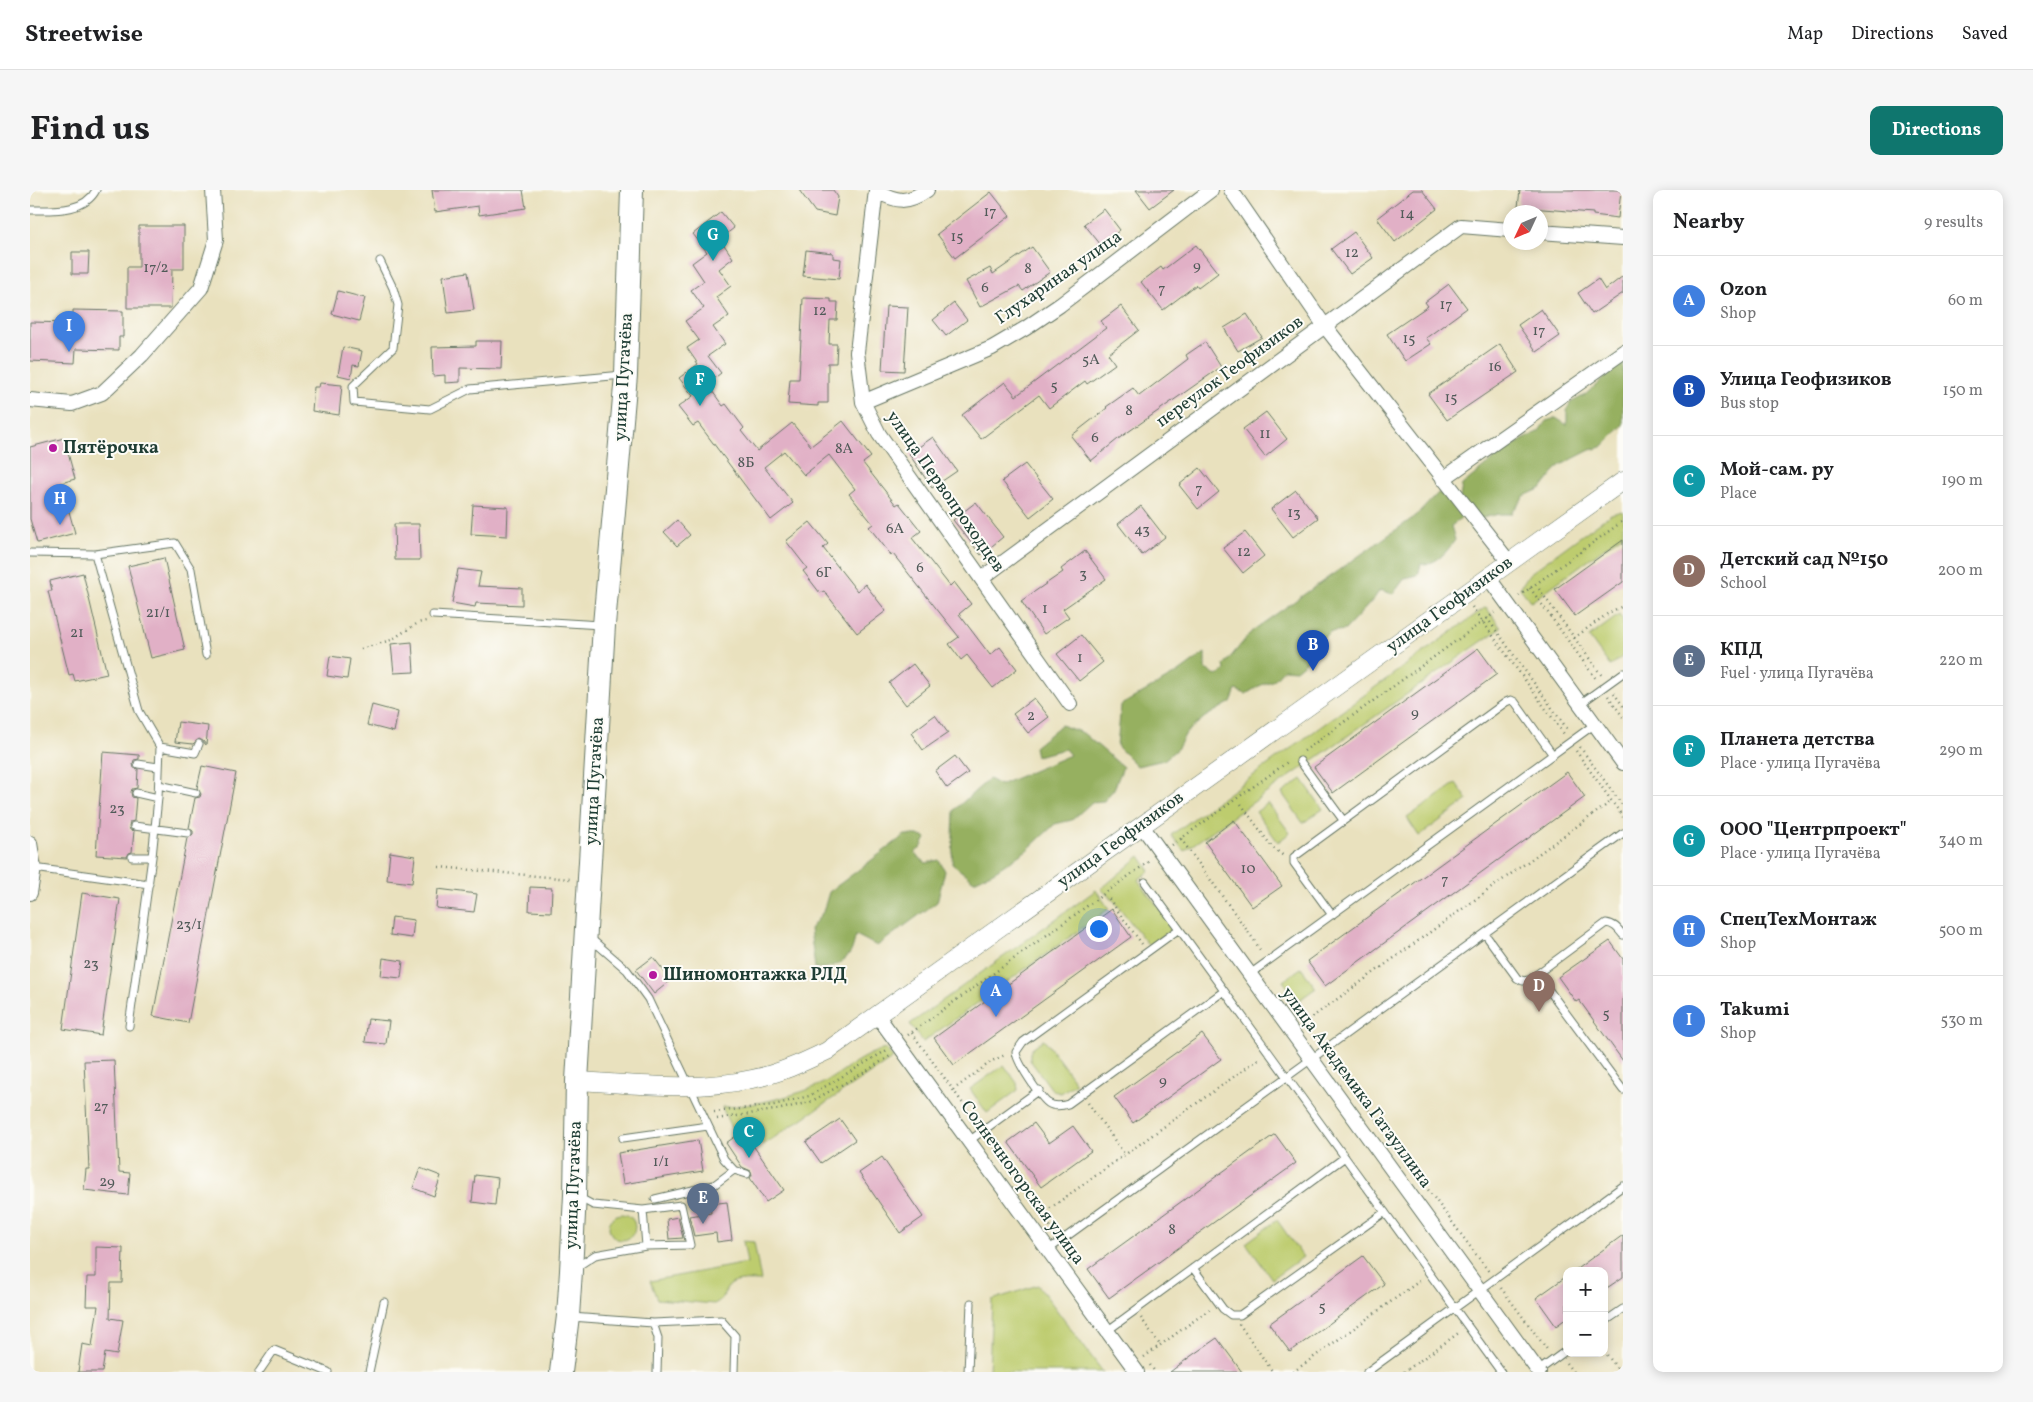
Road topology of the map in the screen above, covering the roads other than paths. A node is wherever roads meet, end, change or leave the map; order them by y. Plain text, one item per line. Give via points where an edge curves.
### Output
1 (96, 190) edge
2 (213, 190) edge
3 (632, 190) edge
4 (876, 190) edge
5 (927, 190) edge
6 (1211, 190) edge
7 (1232, 190) edge
8 (30, 210) edge
9 (1503, 229) edge
10 (1548, 233) edge
11 (1623, 238) edge
12 (380, 261) dead end
13 (1324, 325) junction
14 (1623, 352) edge
15 (626, 375) junction
16 (30, 400) edge
17 (863, 402) junction
18 (1443, 479) junction
19 (1623, 481) edge
20 (30, 553) edge
21 (95, 554) junction
22 (1509, 562) junction
23 (1488, 577) junction
24 (982, 578) junction
25 (433, 615) dead end
26 (604, 625) junction
27 (206, 655) dead end
28 (1623, 673) edge
29 (1070, 704) dead end
30 (1580, 704) junction
31 (1595, 724) junction
32 (199, 744) dead end
33 (160, 747) junction
34 (1553, 754) junction
35 (1296, 760) road end
36 (1623, 763) edge
37 (138, 764) dead end
38 (158, 768) junction
39 (159, 785) junction
40 (136, 793) dead end
41 (196, 794) dead end
42 (158, 798) junction
43 (1343, 820) junction
44 (134, 826) dead end
45 (1142, 826) junction
46 (155, 828) junction
47 (188, 833) dead end
48 (1623, 833) edge
49 (30, 843) edge
50 (132, 857) dead end
51 (152, 857) junction
52 (34, 868) junction
53 (1145, 882) dead end
54 (149, 884) junction
55 (30, 893) edge
56 (1332, 915) junction
57 (1179, 929) junction
58 (1485, 934) junction
59 (586, 935) junction
60 (1623, 935) edge
61 (1250, 974) junction
62 (1537, 974) junction
63 (1224, 991) junction
64 (877, 1015) junction
65 (129, 1026) dead end
66 (1312, 1059) junction
67 (1287, 1077) junction
68 (577, 1081) junction
69 (688, 1086) junction
70 (1038, 1090) junction
71 (1623, 1090) edge
72 (705, 1120) junction
73 (623, 1138) dead end
74 (969, 1141) junction
75 (1345, 1158) junction
76 (734, 1170) junction
77 (747, 1174) dead end
78 (1623, 1186) edge
79 (575, 1195) junction
80 (655, 1199) dead end
81 (642, 1210) junction
82 (1384, 1212) junction
83 (646, 1246) junction
84 (1048, 1250) junction
85 (1194, 1268) junction
86 (571, 1271) junction
87 (1480, 1290) junction
88 (384, 1302) dead end
89 (971, 1303) dead end
90 (1455, 1308) junction
91 (1623, 1309) edge
92 (568, 1316) junction
93 (1608, 1319) edge
94 (653, 1323) junction
95 (1107, 1331) junction
96 (1563, 1353) edge
97 (1539, 1371) edge
98 (259, 1372) edge
99 (328, 1372) edge
100 (369, 1372) edge
101 (561, 1372) edge
102 (657, 1372) edge
103 (734, 1372) edge
104 (968, 1372) edge
105 (1137, 1372) edge
106 (1367, 1372) edge
107 (1501, 1372) edge

1 - 8 lane via 92,199 68,209
2 - 16 street via 216,240 201,288 142,355 102,393 72,404
3 - 15 main road, улица Пугачёва
4 - 5 street via 889,198 907,201
4 - 17 street, улица Первопроходцев via 857,352
6 - 17 street, Глухариная улица via 1026,328 992,348
7 - 13 street
9 - 13 street, переулок Геофизиков via 1461,226
10 - 11 street
12 - 15 lane via 398,305 393,348 353,386 354,402 430,408 470,389
13 - 18 street
13 - 24 street, переулок Геофизиков
14 - 18 street
15 - 26 main road, улица Пугачёва
17 - 24 street, улица Первопроходцев via 879,434
18 - 22 street
19 - 22 street, улица Геофизиков
20 - 21 lane
21 - 27 lane via 175,543 192,569
21 - 33 lane via 139,711
22 - 23 street, улица Геофизиков
23 - 30 street
23 - 45 street, улица Геофизиков
24 - 29 street, улица Первопроходцев
25 - 26 lane
26 - 59 main road, улица Пугачёва
28 - 30 lane
30 - 31 street
31 - 34 lane
31 - 36 street
32 - 33 lane via 195,753
33 - 38 lane
34 - 43 lane via 1515,702 1508,700
34 - 56 lane
35 - 43 lane
37 - 38 lane
38 - 39 lane
39 - 41 lane
39 - 42 lane
40 - 42 lane
42 - 46 lane
43 - 56 lane via 1297,853 1293,860
44 - 46 lane
45 - 61 street, улица Академика Гатауллина
45 - 64 street, улица Геофизиков
46 - 47 lane
46 - 51 lane
48 - 58 lane
49 - 52 street
50 - 51 lane
51 - 54 lane
52 - 54 lane
52 - 55 street
53 - 57 lane
54 - 65 lane
56 - 61 lane
57 - 63 lane
57 - 70 lane via 1023,1042 1016,1052 1018,1062
58 - 62 lane via 1520,980 1525,981
58 - 66 lane
59 - 68 main road, улица Пугачёва
59 - 69 lane via 626,970 648,999
60 - 62 lane via 1617,927 1606,923
61 - 66 street, улица Академика Гатауллина
62 - 71 lane
63 - 67 lane
63 - 70 lane via 1068,1104 1058,1106 1047,1102
64 - 69 street, улица Геофизиков via 826,1051 781,1071 732,1083
64 - 74 street, Солнечногорская улица
66 - 67 lane
66 - 87 street, улица Академика Гатауллина
67 - 75 lane
67 - 84 lane
68 - 69 street, улица Геофизиков
68 - 79 main road, улица Пугачёва
69 - 72 lane
70 - 74 lane
72 - 73 lane
72 - 76 lane via 724,1159
74 - 84 street, Солнечногорская улица
75 - 82 lane
75 - 85 lane
76 - 77 lane
76 - 80 lane via 714,1185
78 - 87 lane
79 - 81 lane via 593,1205
79 - 86 main road, улица Пугачёва
81 - 83 lane
81 - 83 lane via 681,1205 690,1245
82 - 85 lane via 1244,1314 1227,1312
82 - 90 lane
83 - 86 lane via 595,1255
84 - 95 street, Солнечногорская улица
85 - 95 lane
86 - 92 main road, улица Пугачёва
87 - 90 lane
87 - 97 street, улица Академика Гатауллина
88 - 100 lane
89 - 104 lane
90 - 106 lane
90 - 107 lane
91 - 93 lane
92 - 94 lane
92 - 101 main road, улица Пугачёва
94 - 102 lane via 658,1338
94 - 103 lane via 721,1320 735,1336
95 - 105 street, Солнечногорская улица
96 - 97 lane
98 - 99 lane via 274,1350

